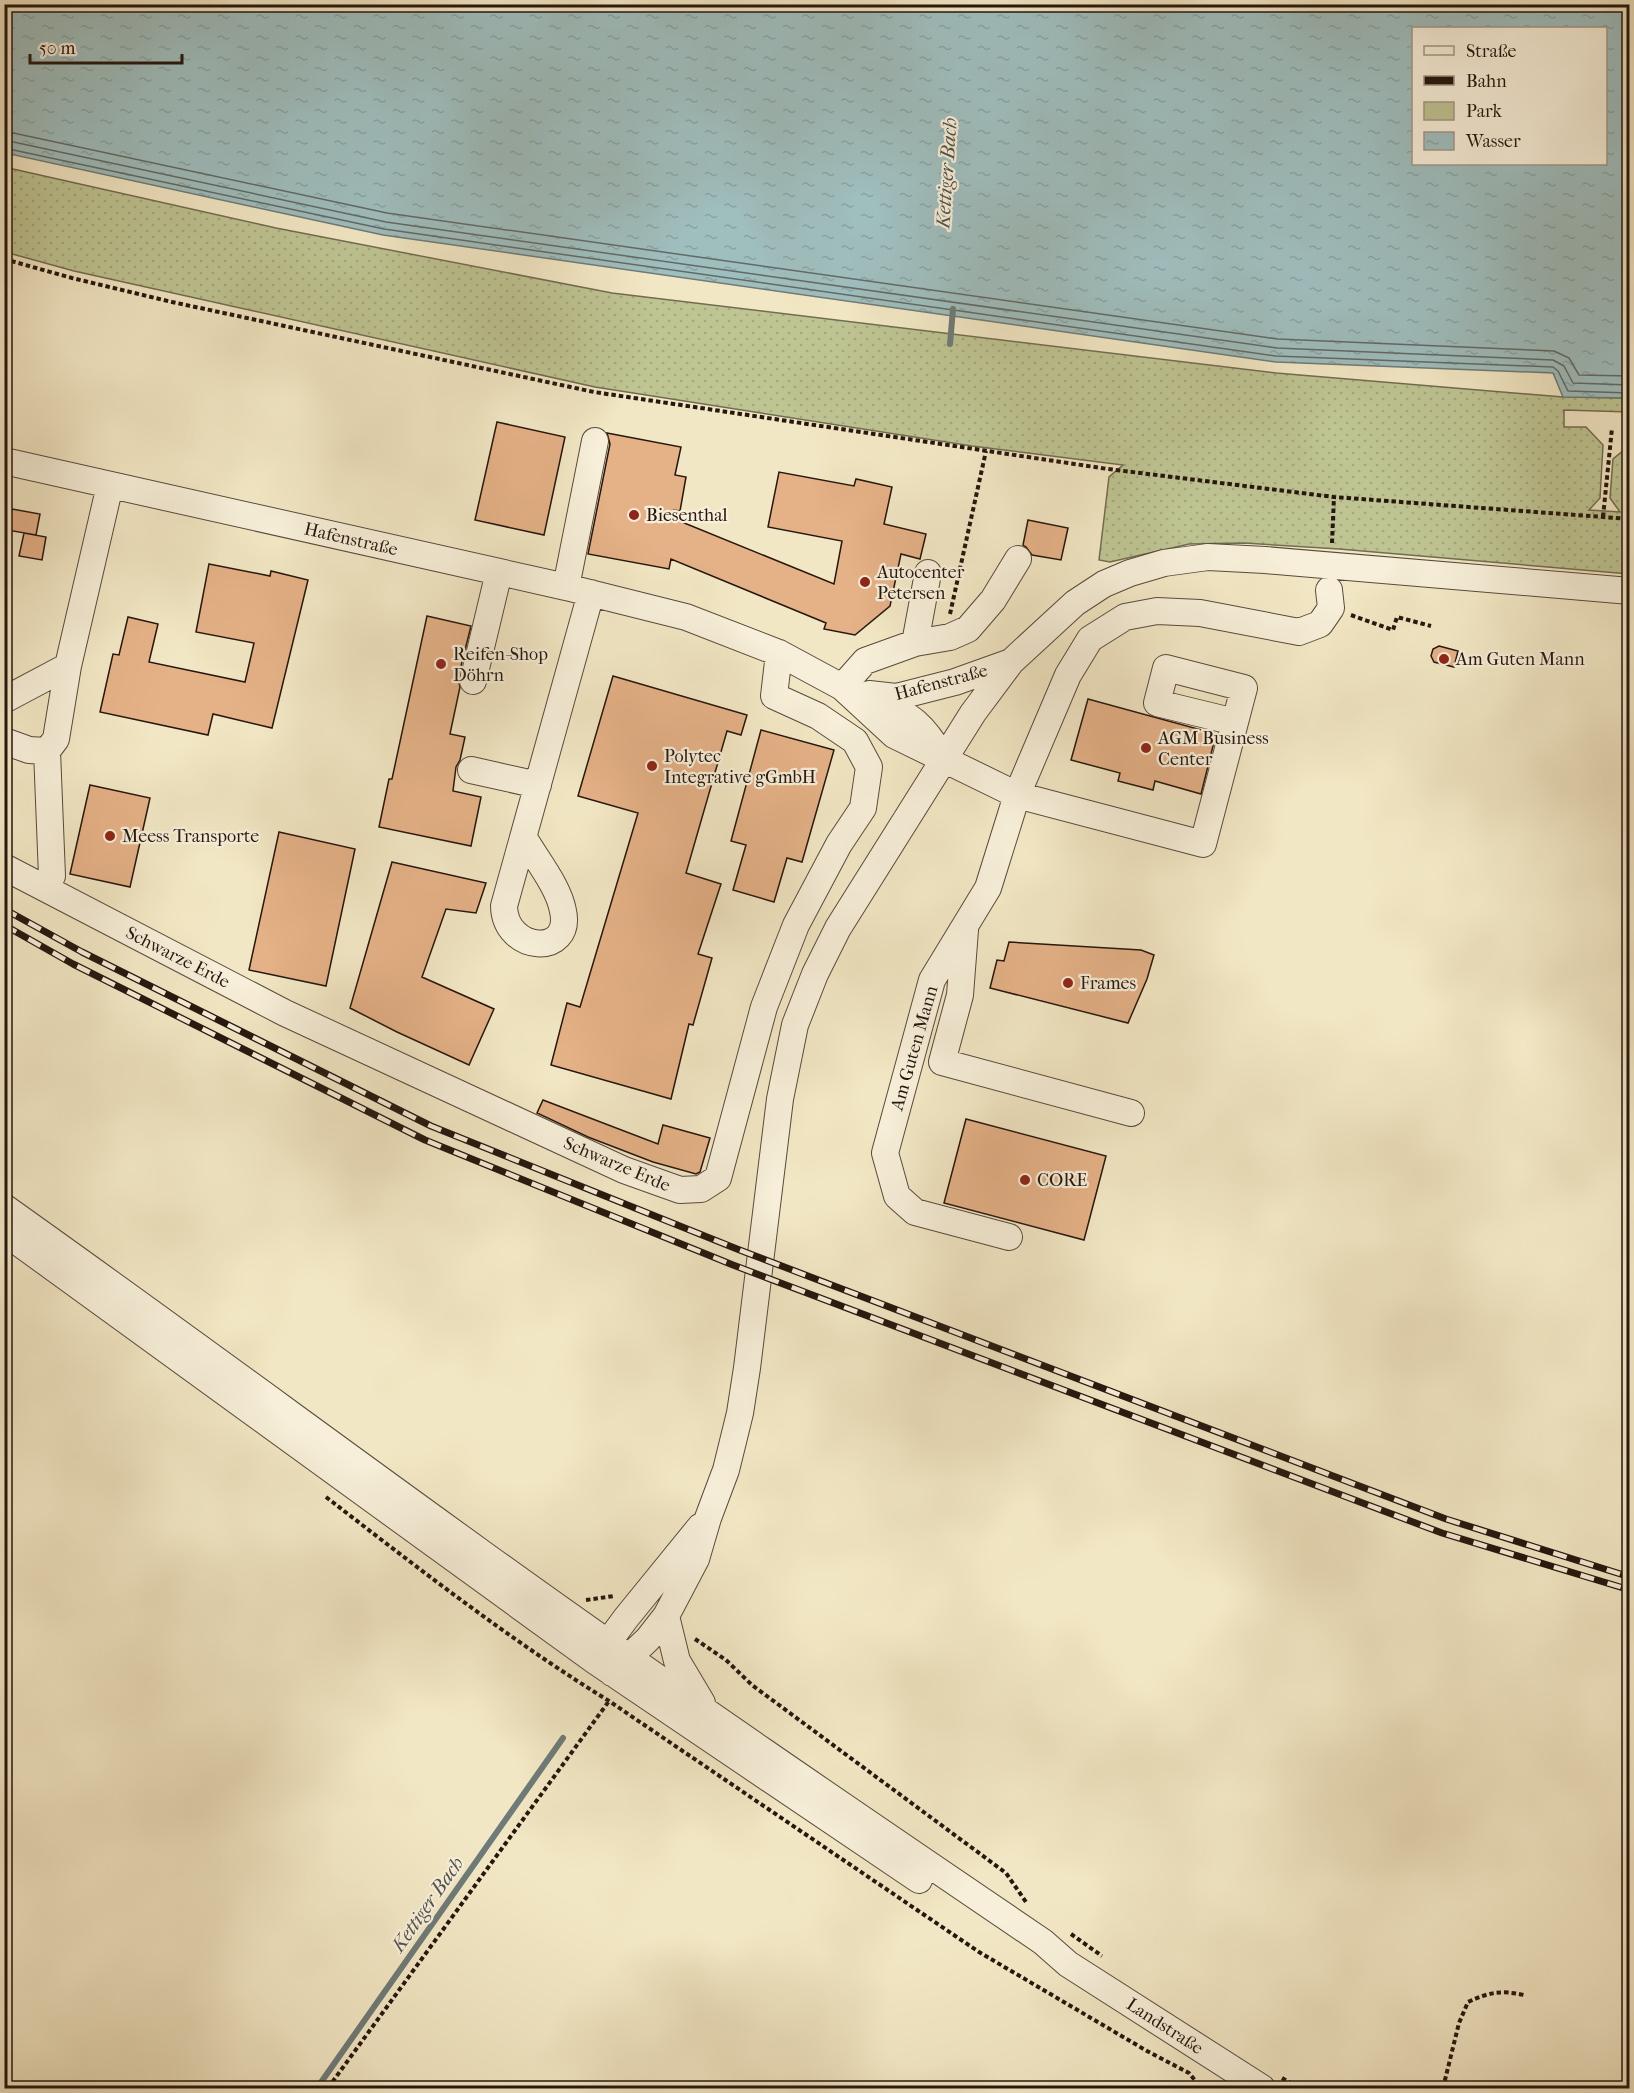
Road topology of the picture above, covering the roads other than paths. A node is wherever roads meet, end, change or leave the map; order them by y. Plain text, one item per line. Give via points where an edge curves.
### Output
1 (595, 441) dead end
2 (4, 461) edge
3 (110, 485) junction
4 (1018, 559) dead end
5 (499, 572) junction
6 (928, 573) dead end
7 (566, 586) junction
8 (1629, 591) edge
9 (591, 593) junction
10 (1330, 599) road end
11 (915, 643) junction
12 (779, 652) junction
13 (1011, 662) junction
14 (68, 666) junction
15 (473, 681) dead end
16 (842, 687) junction
17 (869, 694) junction
18 (4, 700) edge
19 (1235, 722) dead end
20 (4, 741) edge
21 (47, 752) junction
22 (944, 759) junction
23 (471, 770) dead end
24 (538, 785) junction
25 (1017, 795) junction
26 (524, 838) dead end
27 (4, 867) edge
28 (52, 876) dead end
29 (966, 924) junction
30 (1131, 1113) dead end
31 (4, 1207) edge
32 (4, 1232) edge
33 (1009, 1237) dead end
34 (708, 1518) junction
35 (666, 1616) junction
36 (611, 1658) junction
37 (710, 1714) junction
38 (1068, 1964) junction
39 (1271, 2083) edge

1 - 7 street
2 - 3 street, Hafenstraße
3 - 5 street, Hafenstraße
3 - 14 street
4 - 11 street via 993,600 968,628 951,637
5 - 7 street, Hafenstraße
5 - 15 street
6 - 11 street
7 - 9 street, Hafenstraße
8 - 13 street via 1209,557 1164,563 1104,584 1074,603
9 - 12 street, Hafenstraße via 686,617
9 - 24 street
10 - 25 street, Am Guten Mann via 1320,624 1299,632 1200,613 1157,610 1125,617 1090,639 1074,666
11 - 16 street via 865,661
12 - 16 street, Hafenstraße
12 - 27 street, Schwarze Erde via 774,696 818,716 855,741 869,767 863,808 796,925 764,1007 718,1178 701,1189 680,1190 624,1170 285,1013
13 - 17 street, Hafenstraße via 896,697
13 - 22 street
14 - 18 street
14 - 21 street via 56,739
16 - 17 street, Hafenstraße
16 - 22 street, Hafenstraße via 894,735
17 - 22 street, Hafenstraße via 914,718
19 - 25 street via 1203,844
20 - 21 street
21 - 28 street
22 - 25 street
22 - 34 street via 838,928 795,1026 780,1099 740,1413 726,1470
23 - 24 street
24 - 26 street
25 - 29 street, Am Guten Mann via 988,888
29 - 30 street via 960,995 942,1062
29 - 33 street, Am Guten Mann via 932,980 885,1153 897,1196 915,1212
31 - 36 street via 486,1556
32 - 36 street
34 - 35 street via 696,1559
34 - 36 street
35 - 36 street via 648,1639
35 - 37 street via 677,1660
36 - 37 street
36 - 38 street via 920,1880 1034,1952
37 - 38 street via 1043,1942
38 - 39 street, Landstraße

